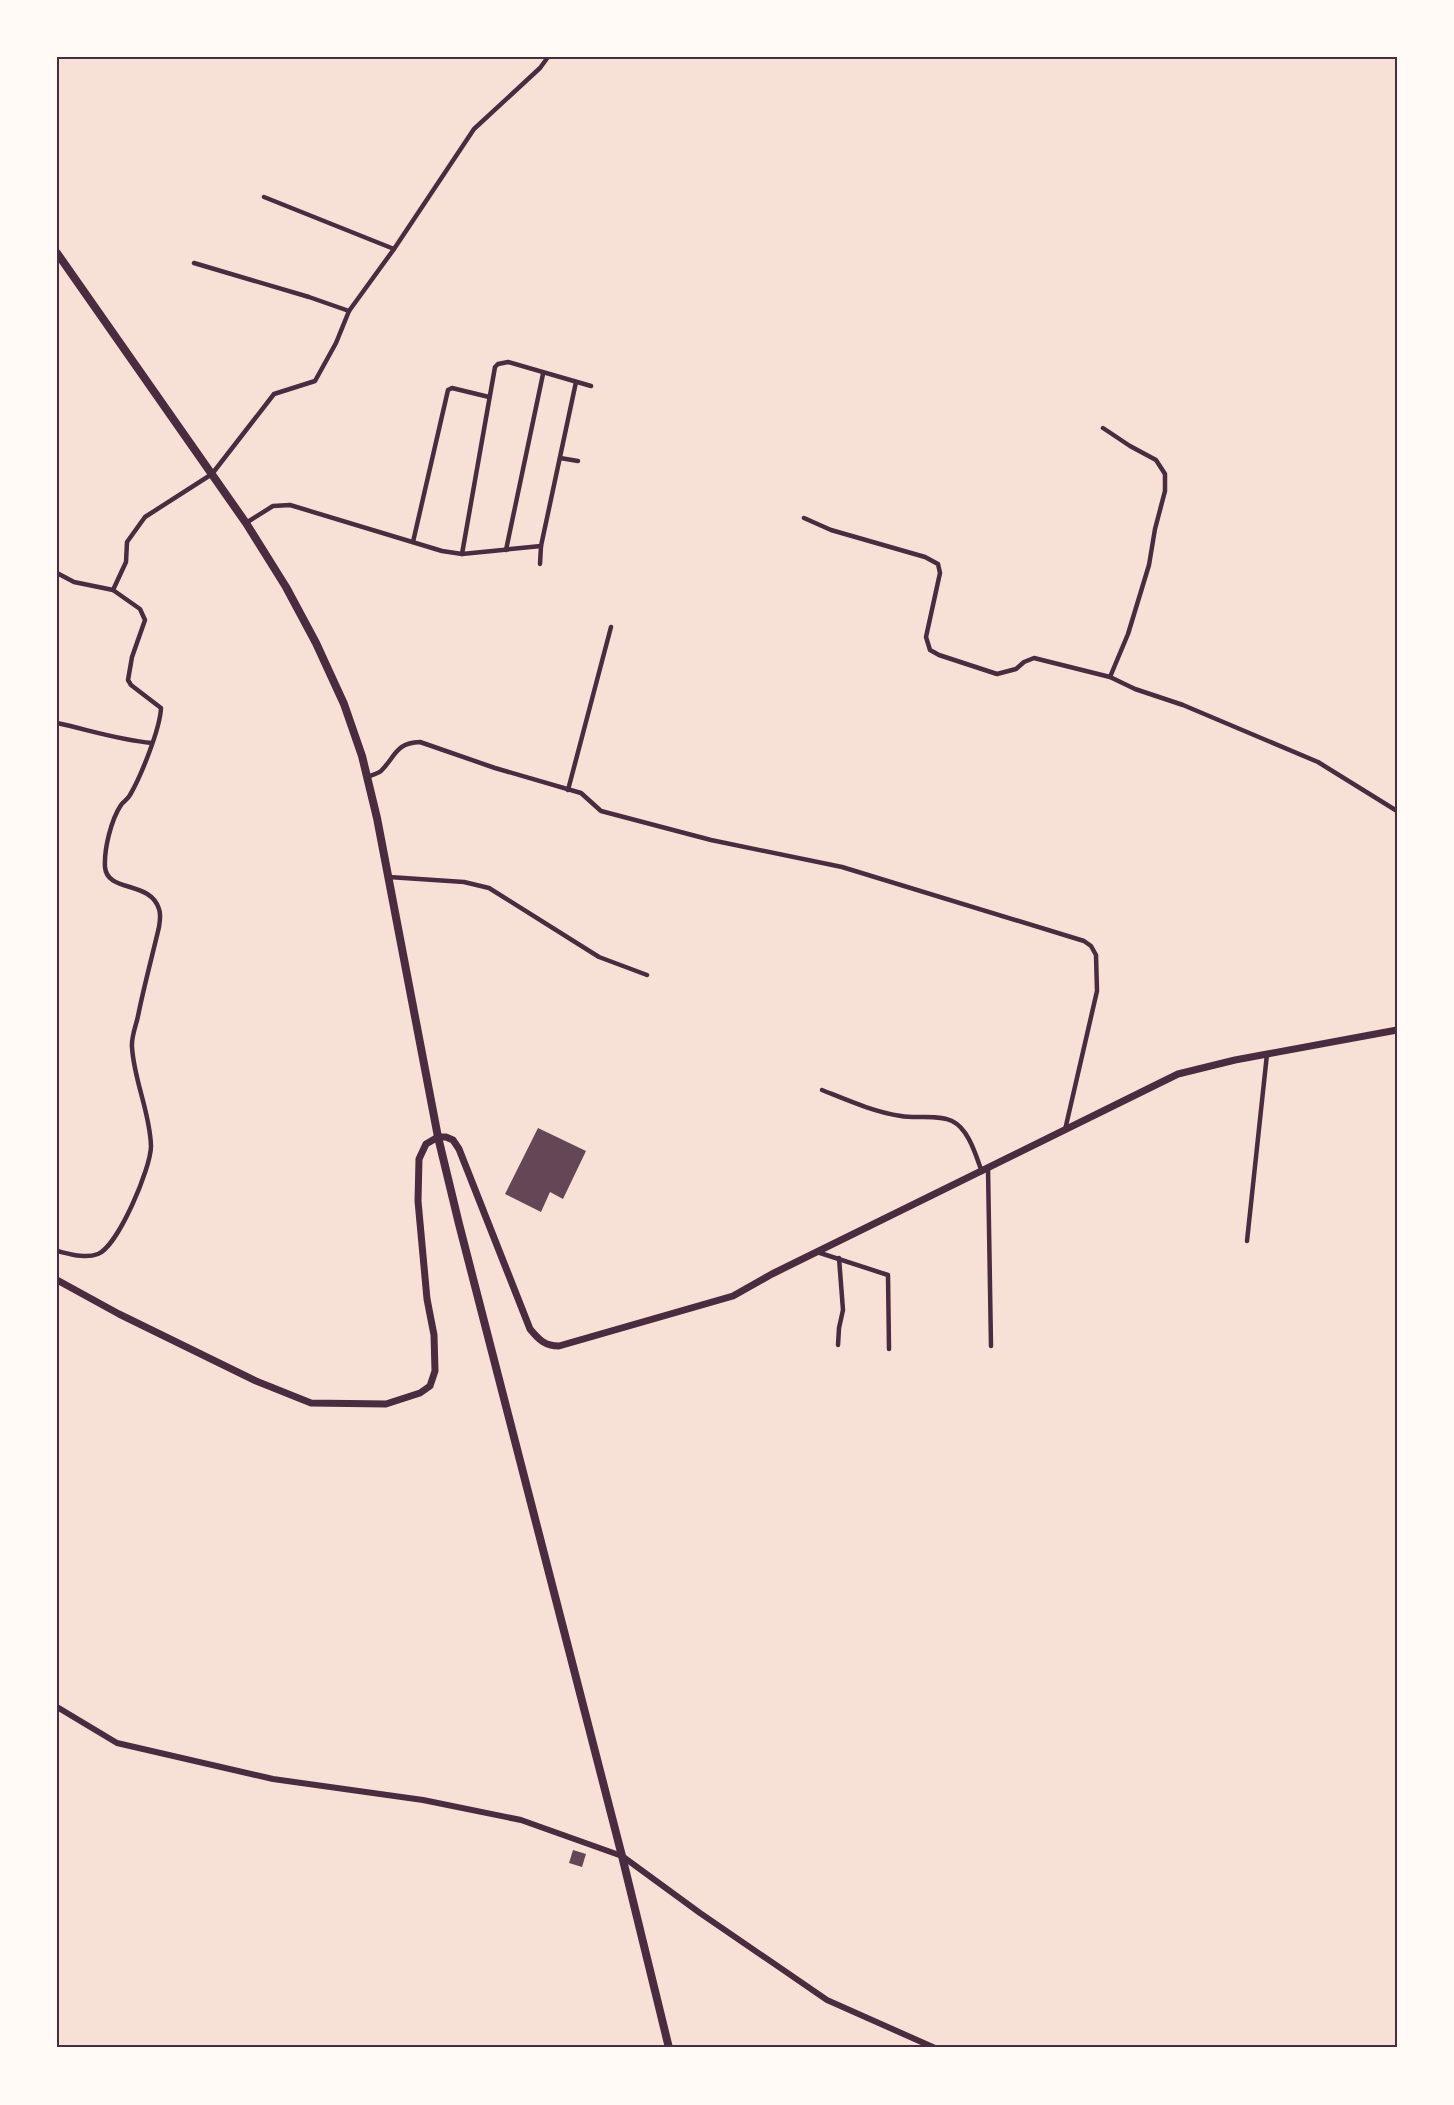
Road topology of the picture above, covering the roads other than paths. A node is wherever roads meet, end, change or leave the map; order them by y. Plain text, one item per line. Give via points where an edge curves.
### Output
1 (548, 57) edge
2 (264, 197) dead end
3 (394, 249) junction
4 (57, 253) edge
5 (194, 263) dead end
6 (349, 311) junction
7 (543, 374) junction
8 (576, 382) junction
9 (591, 386) dead end
10 (489, 397) junction
11 (1103, 428) dead end
12 (560, 458) junction
13 (578, 461) dead end
14 (212, 474) junction
15 (804, 518) dead end
16 (246, 523) junction
17 (413, 542) junction
18 (541, 546) junction
19 (507, 550) junction
20 (462, 554) junction
21 (540, 564) dead end
22 (57, 573) edge
23 (113, 590) junction
24 (611, 627) dead end
25 (1110, 677) junction
26 (57, 723) edge
27 (152, 744) junction
28 (367, 777) junction
29 (568, 790) junction
30 (1397, 811) edge
31 (389, 877) junction
32 (647, 975) dead end
33 (1397, 1030) edge
34 (1267, 1054) junction
35 (822, 1090) dead end
36 (1065, 1131) junction
37 (438, 1137) junction
38 (985, 1170) junction
39 (1247, 1241) dead end
40 (57, 1251) edge
41 (818, 1252) junction
42 (840, 1258) junction
43 (57, 1280) edge
44 (838, 1345) dead end
45 (991, 1346) dead end
46 (889, 1349) dead end
47 (57, 1707) edge
48 (622, 1856) junction
49 (669, 2048) edge
50 (935, 2048) edge

1 - 3 street via 474,129
2 - 3 street
3 - 6 street
4 - 14 main road
5 - 6 street
6 - 14 street via 315,381 274,394
7 - 8 street
7 - 10 street via 508,362 498,364
7 - 19 street
8 - 9 street
8 - 12 street
10 - 17 street via 448,390
10 - 20 street
11 - 25 street via 1156,460 1165,474 1165,492 1149,565
12 - 13 street
12 - 18 street
14 - 16 main road
14 - 23 street via 145,517 127,542 126,562
15 - 25 street via 938,564 940,573 926,637 930,650 939,656 997,674 1034,658
16 - 17 street via 273,506 290,505
16 - 28 main road via 286,587 332,675
17 - 20 street
18 - 19 street
18 - 21 street
19 - 20 street
22 - 23 street via 74,582
23 - 27 street via 140,609 145,620 128,680 161,708
24 - 29 street
25 - 30 street via 1318,762
26 - 27 street via 124,741
27 - 40 street via 107,840 105,868 115,882 148,893 160,910 132,1046 149,1124 150,1160 120,1228 106,1249 84,1256
28 - 29 street via 380,772 402,746 420,742
28 - 31 main road
29 - 36 street via 581,793 602,811 711,840 842,867 1084,941 1096,956 1097,991
31 - 32 street via 464,882 489,888 599,957
31 - 37 main road
33 - 34 main road
34 - 36 main road via 1178,1074
34 - 39 street
35 - 38 street via 901,1116 952,1121 961,1128
36 - 38 main road
37 - 41 main road via 453,1140 459,1149 530,1329 550,1346 573,1344 733,1296
37 - 43 main road via 426,1144 419,1159 421,1249 434,1335 435,1371 430,1386 420,1393 386,1404 311,1403 256,1381
37 - 48 main road
38 - 41 main road
38 - 45 street
41 - 42 street
42 - 44 street via 843,1310
42 - 46 street via 888,1275
47 - 48 street via 117,1743 273,1779 423,1800 522,1820
48 - 49 main road
48 - 50 street via 827,2000

